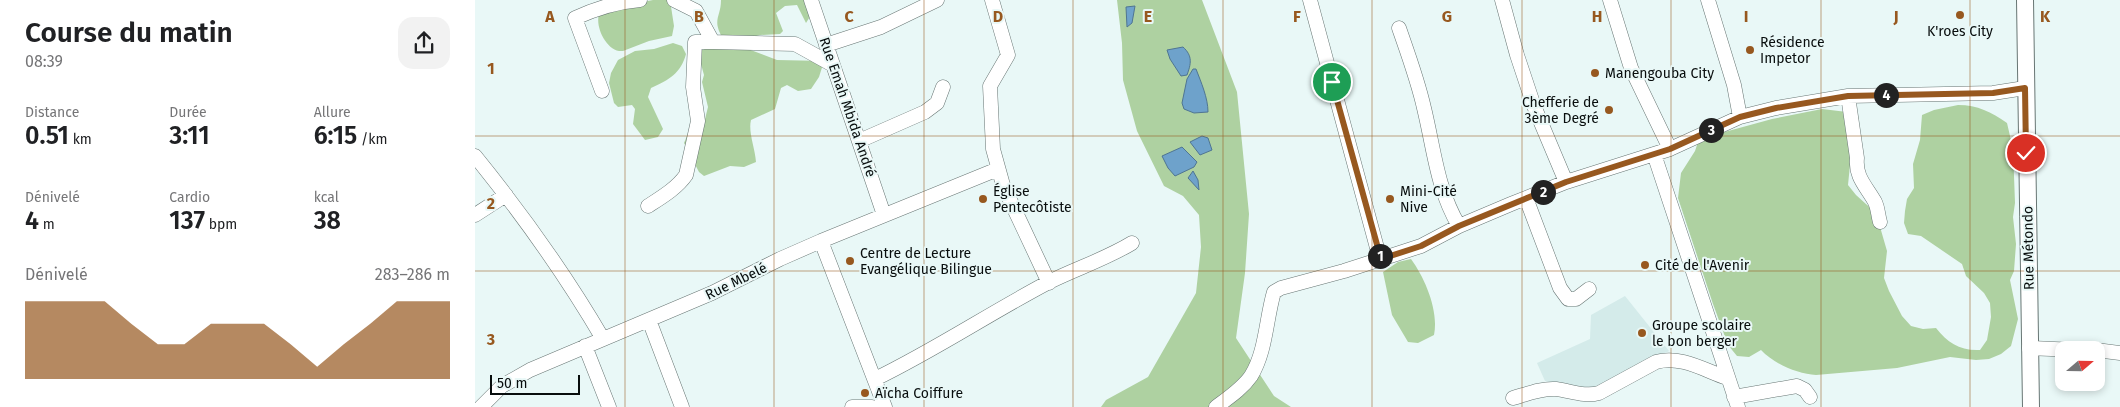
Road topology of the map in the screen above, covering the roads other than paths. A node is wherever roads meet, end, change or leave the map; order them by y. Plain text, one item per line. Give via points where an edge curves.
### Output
1 (640, 0) edge
2 (674, 0) edge
3 (811, 0) edge
4 (937, 0) edge
5 (992, 0) edge
6 (1310, 0) edge
7 (1502, 0) edge
8 (1610, 0) edge
9 (1708, 0) edge
10 (2025, 0) edge
11 (1399, 28) dead end
12 (713, 42) junction
13 (826, 45) junction
14 (833, 65) junction
15 (943, 87) dead end
16 (2025, 88) junction
17 (602, 91) dead end
18 (1848, 96) junction
19 (1740, 117) junction
20 (859, 141) junction
21 (1670, 149) junction
22 (1654, 154) junction
23 (475, 156) edge
24 (998, 169) junction
25 (1566, 182) junction
26 (506, 195) junction
27 (1526, 198) junction
28 (648, 206) dead end
29 (475, 215) edge
30 (885, 215) junction
31 (1880, 222) dead end
32 (1459, 226) junction
33 (821, 241) junction
34 (1132, 243) dead end
35 (1381, 259) junction
36 (1049, 283) junction
37 (1589, 289) dead end
38 (649, 320) junction
39 (603, 339) junction
40 (585, 346) junction
41 (2029, 348) junction
42 (2055, 349) edge
43 (2105, 351) edge
44 (2120, 353) edge
45 (1727, 378) junction
46 (875, 379) junction
47 (1810, 397) dead end
48 (1513, 398) dead end
49 (481, 401) edge
50 (1736, 402) edge
51 (609, 407) edge
52 (682, 407) edge
53 (852, 407) edge
54 (872, 407) edge
55 (885, 407) edge
56 (1216, 407) edge
57 (2031, 407) edge

1 - 17 street via 598,7 575,18
2 - 12 street via 696,11
3 - 13 street, Rue Emah Mbida André
4 - 13 street via 881,26
5 - 24 street via 1008,55 990,86 992,141
6 - 35 street
7 - 25 street via 1534,106
8 - 21 street via 1631,68
9 - 19 street via 1734,85
10 - 16 street, Rue Métondo
11 - 32 street via 1424,107 1439,182
12 - 14 street via 795,44
12 - 28 street via 695,42 693,87 698,121 686,175 666,195
13 - 14 street, Rue Emah Mbida André
14 - 20 street, Rue Emah Mbida André
15 - 20 street via 937,103 925,112
16 - 18 street via 1993,93
16 - 41 street, Rue Métondo
18 - 19 street
18 - 31 street via 1858,177 1876,204
19 - 21 street
20 - 30 street, Rue Emah Mbida André
21 - 22 street
22 - 25 street
22 - 45 street
23 - 26 street
24 - 30 street, Rue Mbelé
24 - 36 street
25 - 27 street
26 - 29 street
26 - 39 street via 571,285
27 - 32 street
27 - 37 street via 1560,288 1569,299 1576,299
30 - 33 street, Rue Mbelé
32 - 35 street via 1421,246
33 - 38 street, Rue Mbelé via 732,285
33 - 46 street
34 - 36 street
35 - 56 street via 1274,292 1257,364 1241,388
36 - 46 street
38 - 39 street, Rue Mbelé
38 - 52 street
39 - 40 street, Rue Mbelé
40 - 49 street, Rue Mbelé via 515,378
40 - 51 street
41 - 42 street
41 - 57 street, Rue Métondo
43 - 44 street
45 - 48 street via 1666,359 1590,396 1554,389
45 - 50 street
46 - 55 street
47 - 50 street via 1797,386
53 - 54 street

